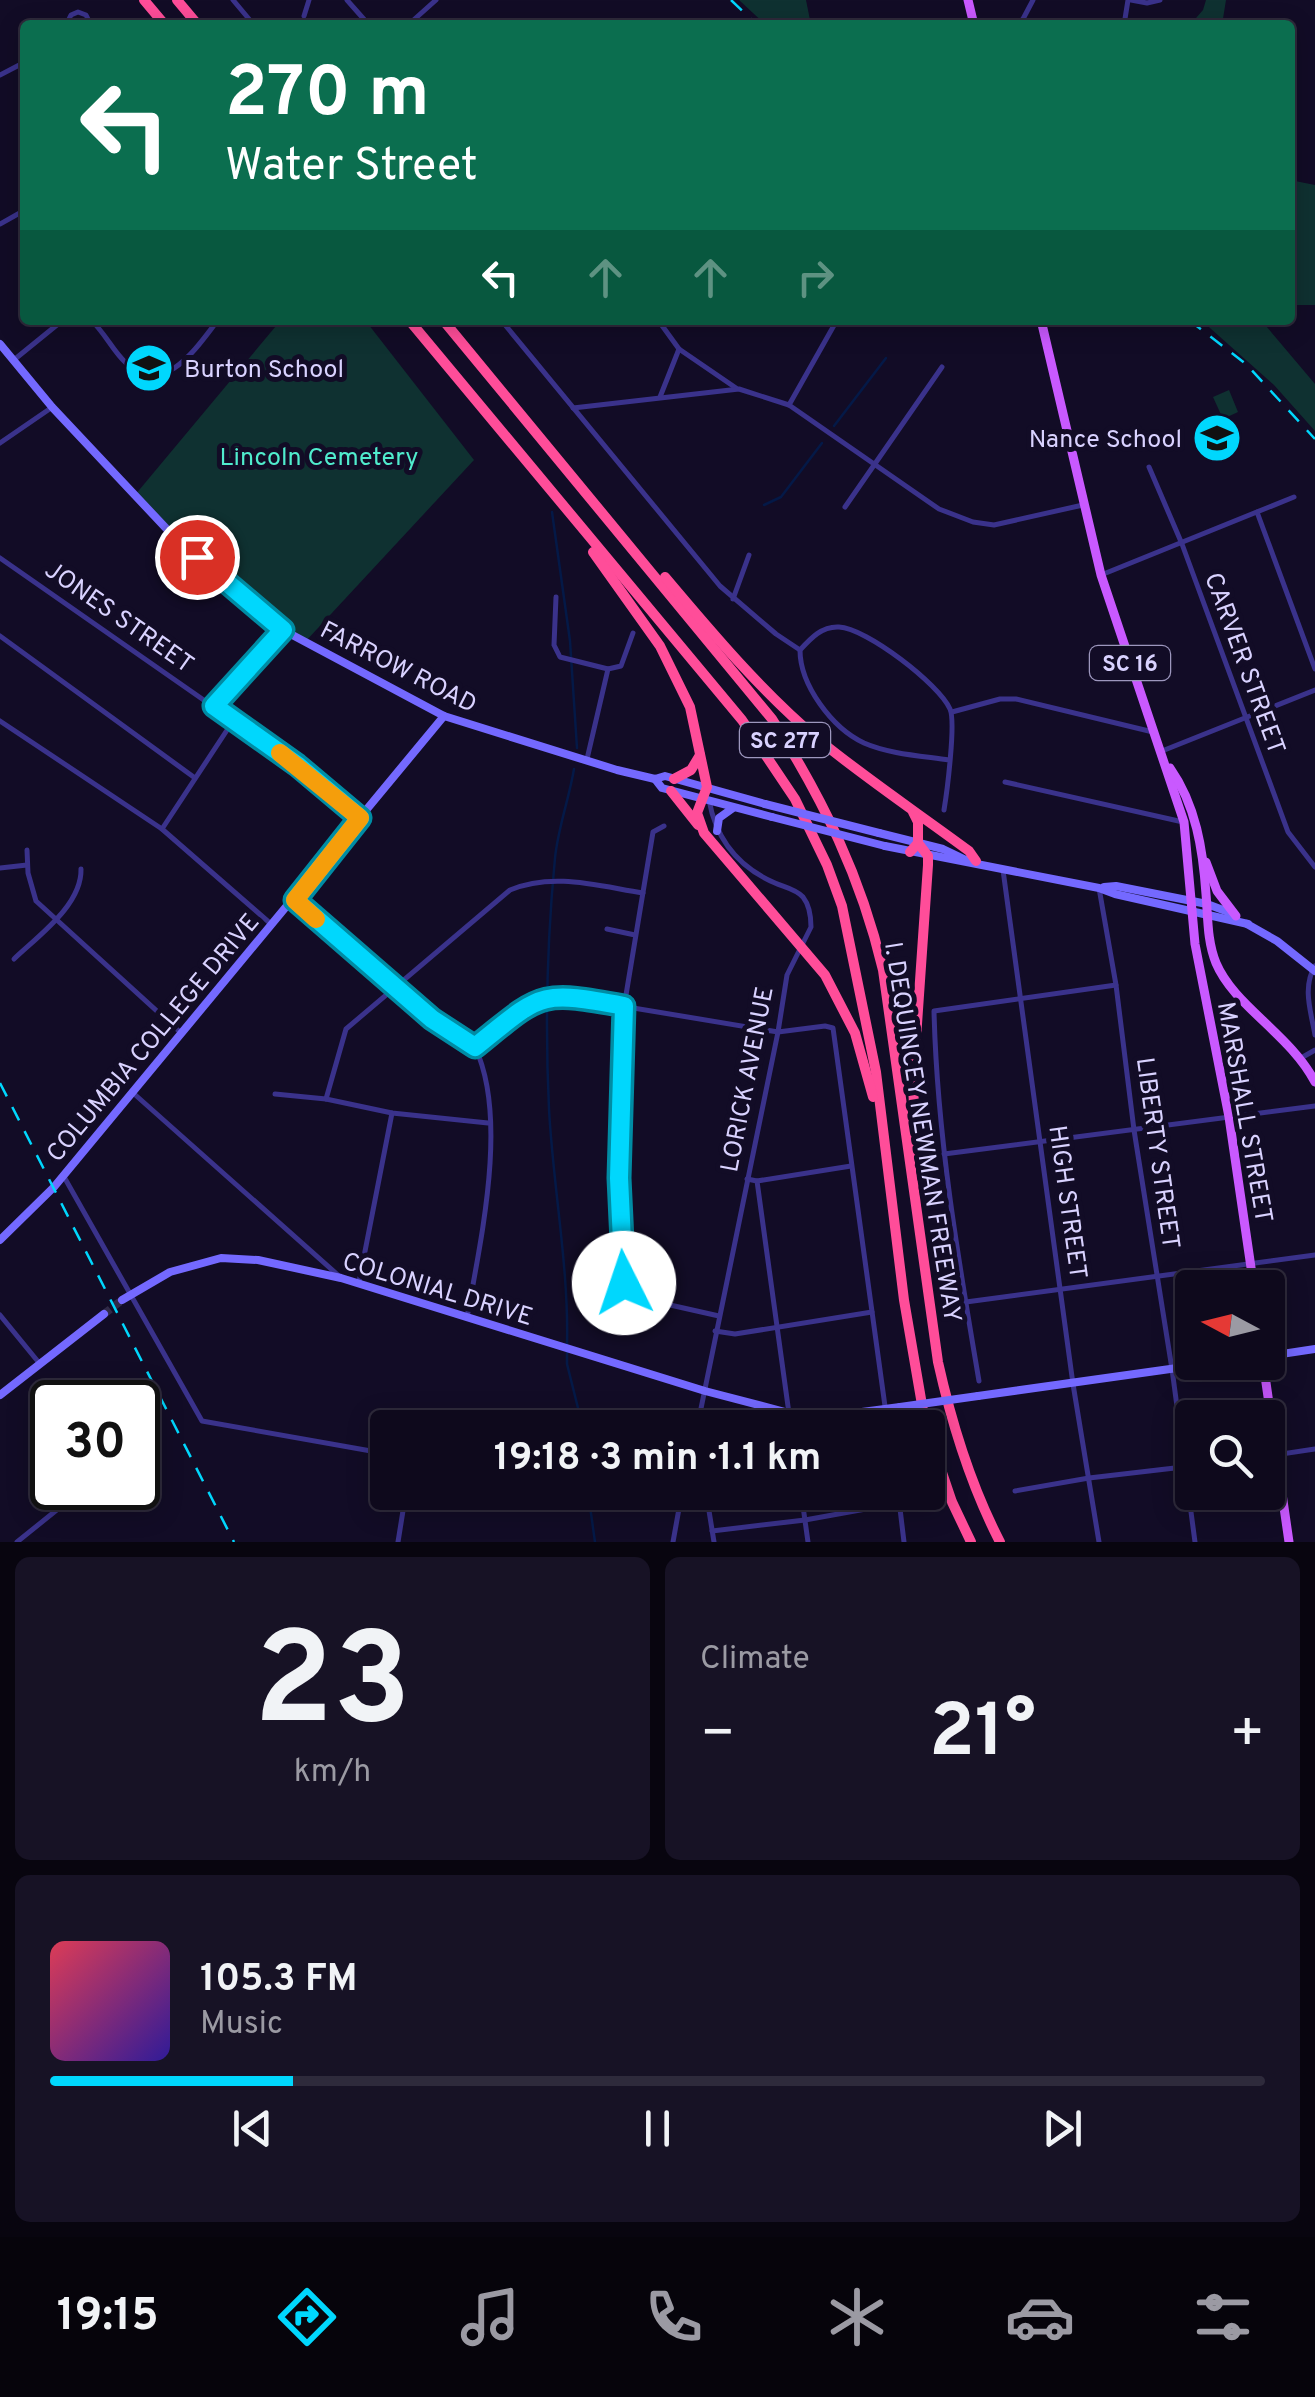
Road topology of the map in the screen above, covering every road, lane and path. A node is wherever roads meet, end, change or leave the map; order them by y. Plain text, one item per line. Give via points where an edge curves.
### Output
1 (144, 0) edge
2 (177, 0) edge
3 (233, 0) edge
4 (309, 0) edge
5 (348, 0) edge
6 (436, 0) edge
7 (1130, 0) edge
8 (1160, 0) edge
9 (304, 16) dead end
10 (68, 20) edge
11 (88, 20) edge
12 (161, 20) edge
13 (194, 20) edge
14 (250, 20) edge
15 (365, 20) edge
16 (414, 20) edge
17 (57, 325) edge
18 (96, 325) edge
19 (214, 325) edge
20 (413, 325) edge
21 (446, 325) edge
22 (505, 325) edge
23 (662, 325) edge
24 (834, 325) edge
25 (1043, 325) edge
26 (0, 344) edge
27 (679, 349) junction
28 (12, 361) junction
29 (942, 367) dead end
30 (739, 389) junction
31 (660, 397) junction
32 (790, 406) junction
33 (52, 407) junction
34 (573, 408) junction
35 (0, 443) edge
36 (875, 466) junction
37 (1150, 467) dead end
38 (1294, 497) dead end
39 (1084, 505) junction
40 (845, 508) dead end
41 (1256, 512) junction
42 (606, 516) junction
43 (572, 517) junction
44 (1182, 544) junction
45 (749, 555) dead end
46 (0, 558) edge
47 (1101, 575) junction
48 (556, 597) dead end
49 (733, 598) junction
50 (283, 630) junction
51 (633, 633) dead end
52 (0, 636) edge
53 (800, 650) junction
54 (608, 669) junction
55 (1315, 669) edge
56 (1315, 690) edge
57 (214, 706) junction
58 (952, 712) junction
59 (444, 716) junction
60 (1244, 717) junction
61 (0, 721) edge
62 (233, 721) junction
63 (1153, 732) junction
64 (700, 754) junction
65 (1164, 756) junction
66 (949, 760) junction
67 (587, 762) junction
68 (195, 778) junction
69 (1005, 782) dead end
70 (672, 785) junction
71 (707, 787) junction
72 (705, 800) junction
73 (734, 807) junction
74 (912, 809) junction
75 (944, 810) dead end
76 (360, 818) junction
77 (1184, 822) junction
78 (1196, 824) junction
79 (664, 826) dead end
80 (162, 829) junction
81 (717, 831) junction
82 (704, 833) junction
83 (914, 847) junction
84 (27, 850) dead end
85 (1202, 853) junction
86 (928, 856) junction
87 (971, 860) junction
88 (28, 865) junction
89 (0, 868) edge
90 (1003, 868) junction
91 (1315, 868) edge
92 (82, 869) dead end
93 (1100, 888) junction
94 (643, 893) junction
95 (295, 900) junction
96 (1191, 906) junction
97 (1207, 910) junction
98 (1236, 916) junction
99 (55, 919) junction
100 (271, 924) junction
101 (1248, 924) junction
102 (608, 929) dead end
103 (635, 936) junction
104 (801, 947) junction
105 (14, 959) dead end
106 (1314, 969) edge
107 (1225, 980) junction
108 (1116, 985) junction
109 (393, 986) junction
110 (1203, 986) junction
111 (1020, 1000) junction
112 (624, 1006) junction
113 (778, 1032) junction
114 (184, 1035) junction
115 (1315, 1035) edge
116 (475, 1047) junction
117 (1315, 1050) edge
118 (1301, 1058) junction
119 (1315, 1070) edge
120 (1315, 1081) edge
121 (132, 1092) junction
122 (275, 1094) dead end
123 (326, 1099) junction
124 (1315, 1106) edge
125 (392, 1113) junction
126 (1229, 1117) junction
127 (488, 1123) junction
128 (1134, 1130) junction
129 (884, 1135) junction
130 (1040, 1142) junction
131 (944, 1154) junction
132 (851, 1166) junction
133 (63, 1175) junction
134 (747, 1178) junction
135 (757, 1180) junction
136 (0, 1226) edge
137 (4, 1237) edge
138 (1315, 1255) edge
139 (924, 1258) junction
140 (1252, 1262) junction
141 (1253, 1270) edge
142 (341, 1278) junction
143 (1157, 1278) junction
144 (359, 1285) junction
145 (1061, 1287) junction
146 (130, 1294) junction
147 (122, 1300) tunnel mouth
148 (965, 1302) junction
149 (872, 1312) junction
150 (104, 1314) tunnel mouth
151 (0, 1315) edge
152 (718, 1316) junction
153 (467, 1318) junction
154 (779, 1328) junction
155 (715, 1331) junction
156 (1315, 1349) edge
157 (1285, 1353) edge
158 (40, 1364) junction
159 (1172, 1369) junction
160 (1175, 1369) edge
161 (979, 1381) dead end
162 (1073, 1384) junction
163 (705, 1391) junction
164 (0, 1395) edge
165 (1176, 1400) edge
166 (886, 1408) junction
167 (701, 1410) edge
168 (778, 1410) edge
169 (789, 1410) edge
170 (873, 1410) edge
171 (924, 1410) edge
172 (1315, 1449) edge
173 (370, 1451) edge
174 (1285, 1453) edge
175 (1175, 1468) edge
176 (1089, 1478) junction
177 (945, 1484) edge
178 (1015, 1490) dead end
179 (58, 1510) edge
180 (403, 1510) edge
181 (679, 1510) edge
182 (709, 1510) edge
183 (804, 1510) edge
184 (864, 1510) edge
185 (901, 1510) edge
186 (1190, 1510) edge
187 (1283, 1510) edge
188 (805, 1520) junction
189 (712, 1530) junction
190 (22, 1541) edge
191 (398, 1542) edge
192 (673, 1542) edge
193 (714, 1542) edge
194 (808, 1542) edge
195 (904, 1542) edge
196 (970, 1542) edge
197 (1000, 1542) edge
198 (1099, 1542) edge
199 (1195, 1542) edge
200 (1290, 1542) edge

1 - 12 highway
2 - 13 highway
3 - 14 street
4 - 9 street
5 - 15 street
6 - 16 street
7 - 8 street
10 - 11 street via 78,12
17 - 28 street
18 - 19 street via 126,363 158,376 178,368
20 - 43 highway, I. DEQUINCEY NEWMAN FREEWAY / SC 277
21 - 42 highway, I. DEQUINCEY NEWMAN FREEWAY / SC 277
22 - 34 street
23 - 27 street
24 - 32 street
25 - 39 main road, SC 16
26 - 28 street, FARROW ROAD
27 - 30 street
27 - 31 street
28 - 33 street, FARROW ROAD
29 - 36 street
30 - 31 street
30 - 32 street
31 - 34 street
32 - 36 street
33 - 35 street
33 - 50 street, FARROW ROAD via 178,541
34 - 49 street
36 - 39 street via 939,509 994,526
36 - 40 street
37 - 44 street, CARVER STREET
38 - 41 street
39 - 47 main road, SC 16
41 - 44 street
41 - 55 street
42 - 74 highway via 787,711
42 - 139 highway, I. DEQUINCEY NEWMAN FREEWAY / SC 277 via 772,719 846,851 883,970
43 - 64 highway via 673,669
43 - 129 highway, I. DEQUINCEY NEWMAN FREEWAY / SC 277 via 742,720 811,832 842,906
44 - 47 street
44 - 60 street, CARVER STREET
45 - 49 street
46 - 57 street, JONES STREET
47 - 63 main road, SC 16
48 - 54 street via 554,645 560,657
49 - 53 street
50 - 57 street
50 - 59 street, FARROW ROAD
51 - 54 street via 625,661
52 - 68 street
53 - 58 street via 833,626 865,635 914,671
53 - 66 street via 808,688 847,731 865,743
54 - 67 street
56 - 60 street
57 - 62 street, JONES STREET
58 - 63 street via 1016,699
58 - 66 street
59 - 67 street, FARROW ROAD
59 - 76 street, COLUMBIA COLLEGE DRIVE
60 - 65 street
60 - 91 street, CARVER STREET via 1288,832
61 - 80 street
62 - 68 street
62 - 76 street, JONES STREET
63 - 65 main road, SC 16
64 - 70 highway
64 - 71 highway
65 - 77 main road, SC 16
65 - 78 main road, SC 16
66 - 75 street
67 - 70 street, FARROW ROAD via 655,779 662,788
68 - 80 street
69 - 77 street
70 - 71 street, FARROW ROAD
70 - 72 street, FARROW ROAD
70 - 82 highway
71 - 72 highway
71 - 83 street, FARROW ROAD, bridge
72 - 73 street, FARROW ROAD
72 - 81 street, LORICK AVENUE
72 - 82 highway via 697,813
73 - 81 street via 719,818
73 - 83 street, FARROW ROAD, bridge via 886,846
74 - 83 highway via 918,822
74 - 87 highway via 969,850
76 - 95 street, COLUMBIA COLLEGE DRIVE
77 - 78 street
77 - 96 main road, SC 16
78 - 85 main road, SC 16
79 - 94 street via 653,832
80 - 100 street
81 - 104 street, LORICK AVENUE via 750,869 803,897 811,927
82 - 104 highway
83 - 86 highway
83 - 87 street, FARROW ROAD
84 - 88 street
85 - 97 main road, SC 16
85 - 98 main road
86 - 87 street, FARROW ROAD
86 - 139 highway via 913,1082
87 - 90 street, FARROW ROAD
88 - 89 street
88 - 99 street via 36,900
90 - 93 street, FARROW ROAD
90 - 111 street, HIGH STREET
92 - 99 street via 82,883
93 - 96 street, FARROW ROAD via 1116,886
93 - 108 street, LIBERTY STREET
94 - 103 street
94 - 109 street via 530,881 510,890
95 - 100 street, COLUMBIA COLLEGE DRIVE
95 - 109 street
96 - 97 street, FARROW ROAD
96 - 110 main road, MARSHALL STREET / SC 16
97 - 98 street, FARROW ROAD
97 - 101 street, FARROW ROAD
97 - 107 main road, SC 16 via 1210,945
98 - 101 street, FARROW ROAD
99 - 105 street
99 - 114 street
100 - 114 street, COLUMBIA COLLEGE DRIVE
101 - 106 street, FARROW ROAD
102 - 103 street
103 - 112 street
104 - 113 street, LORICK AVENUE via 787,976
104 - 129 highway via 850,1022
106 - 115 street via 1308,990
107 - 110 main road
107 - 118 main road, SC 16
108 - 111 street
108 - 128 street, LIBERTY STREET
109 - 116 street
109 - 123 street via 346,1029
110 - 126 main road, MARSHALL STREET / SC 16
111 - 130 street, HIGH STREET
111 - 131 street via 934,1010
112 - 113 street
112 - 116 street via 541,998
112 - 152 street via 624,1283 639,1298
113 - 132 street via 833,1028
113 - 134 street, LORICK AVENUE
114 - 121 street, COLUMBIA COLLEGE DRIVE
116 - 127 street via 486,1070
117 - 118 street
118 - 120 main road, SC 16
119 - 120 street
121 - 133 street, COLUMBIA COLLEGE DRIVE
121 - 142 street
122 - 123 street
123 - 125 street
124 - 126 street
125 - 127 street
125 - 144 street
126 - 128 street
126 - 140 main road, MARSHALL STREET / SC 16
127 - 153 street via 488,1200
128 - 130 street
128 - 143 street, LIBERTY STREET
129 - 171 highway, I. DEQUINCEY NEWMAN FREEWAY / SC 277
130 - 131 street
130 - 145 street, HIGH STREET
131 - 148 street
132 - 135 street
132 - 149 street
133 - 137 street, COLUMBIA COLLEGE DRIVE
133 - 146 street
134 - 135 street
134 - 152 street, LORICK AVENUE
135 - 154 street
136 - 137 street
138 - 140 street
139 - 197 highway, I. DEQUINCEY NEWMAN FREEWAY / SC 277 via 951,1422
140 - 141 main road, MARSHALL STREET / SC 16
140 - 143 street
142 - 144 street, COLONIAL DRIVE
142 - 146 street, COLONIAL DRIVE via 221,1258 170,1272
143 - 145 street
143 - 159 street, LIBERTY STREET
144 - 153 street, COLONIAL DRIVE
145 - 148 street
145 - 162 street, HIGH STREET
146 - 147 street, COLONIAL DRIVE
146 - 173 street via 202,1421
148 - 161 street
149 - 154 street
149 - 166 street
150 - 158 street
151 - 158 street
152 - 155 street, LORICK AVENUE
153 - 163 street, COLONIAL DRIVE
154 - 155 street
154 - 169 street
155 - 163 street, LORICK AVENUE
156 - 157 street
158 - 164 street
159 - 160 street, COLONIAL DRIVE
159 - 162 street, COLONIAL DRIVE
159 - 165 street, LIBERTY STREET
162 - 166 street, COLONIAL DRIVE, bridge
162 - 176 street, HIGH STREET
163 - 167 street, LORICK AVENUE
163 - 168 street, COLONIAL DRIVE
166 - 170 street, COLONIAL DRIVE
172 - 174 street
175 - 176 street
176 - 178 street
176 - 198 street, HIGH STREET
177 - 196 highway, I. DEQUINCEY NEWMAN FREEWAY / SC 277
179 - 190 street
180 - 191 street
181 - 192 street
182 - 189 street
183 - 188 street
184 - 188 street
185 - 195 street
186 - 199 street, LIBERTY STREET
187 - 200 main road
188 - 189 street
188 - 194 street
189 - 193 street

